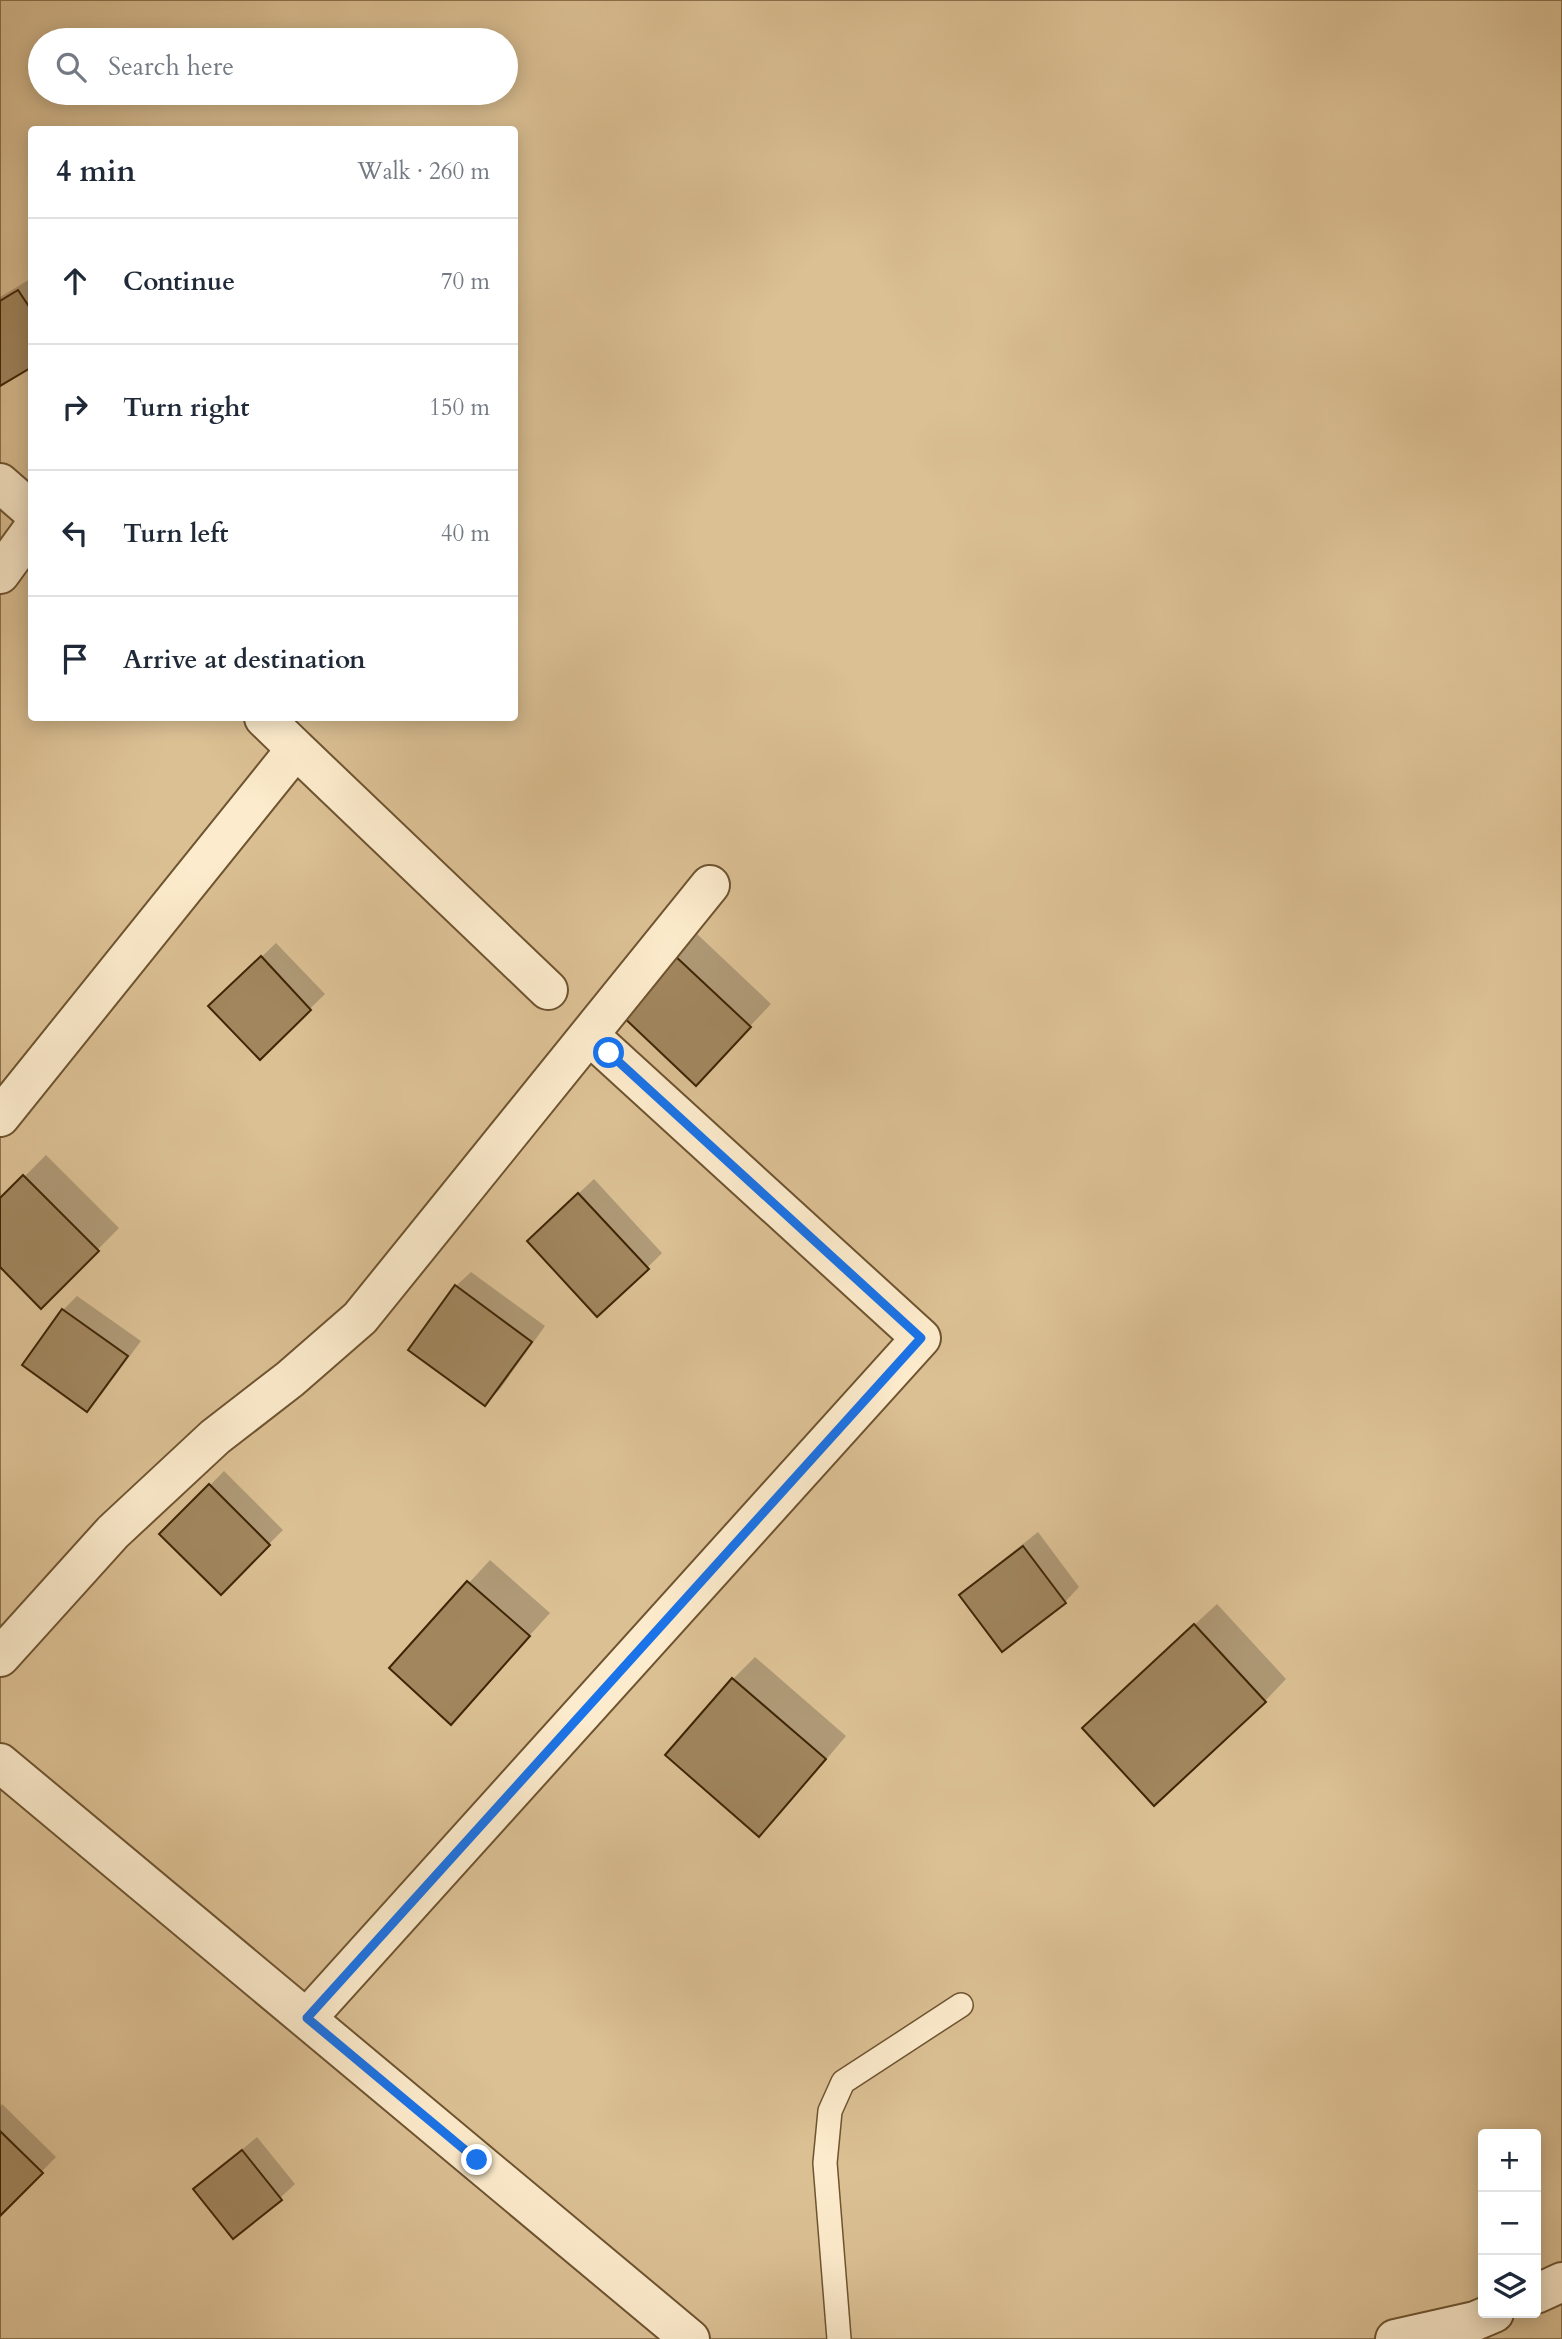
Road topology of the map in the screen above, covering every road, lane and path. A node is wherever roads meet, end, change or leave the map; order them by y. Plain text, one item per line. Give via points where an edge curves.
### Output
1 (0, 483) edge
2 (28, 508) edge
3 (28, 536) edge
4 (0, 574) edge
5 (267, 721) edge
6 (296, 749) junction
7 (710, 885) dead end
8 (548, 990) dead end
9 (589, 1035) junction
10 (0, 1117) edge
11 (0, 1657) edge
12 (0, 1763) edge
13 (961, 2005) dead end
14 (307, 2018) junction
15 (1562, 2282) edge
16 (1541, 2292) edge
17 (1482, 2318) edge
18 (690, 2339) edge
19 (839, 2339) edge
20 (1395, 2339) edge

1 - 2 street
3 - 4 street
5 - 6 street
6 - 8 street
6 - 10 street
7 - 9 street
9 - 11 street via 360,1318 215,1437 113,1532
9 - 14 street via 921,1338
12 - 14 street
13 - 19 lane via 843,2082 830,2111 825,2164
14 - 18 street
15 - 16 street
17 - 20 street

